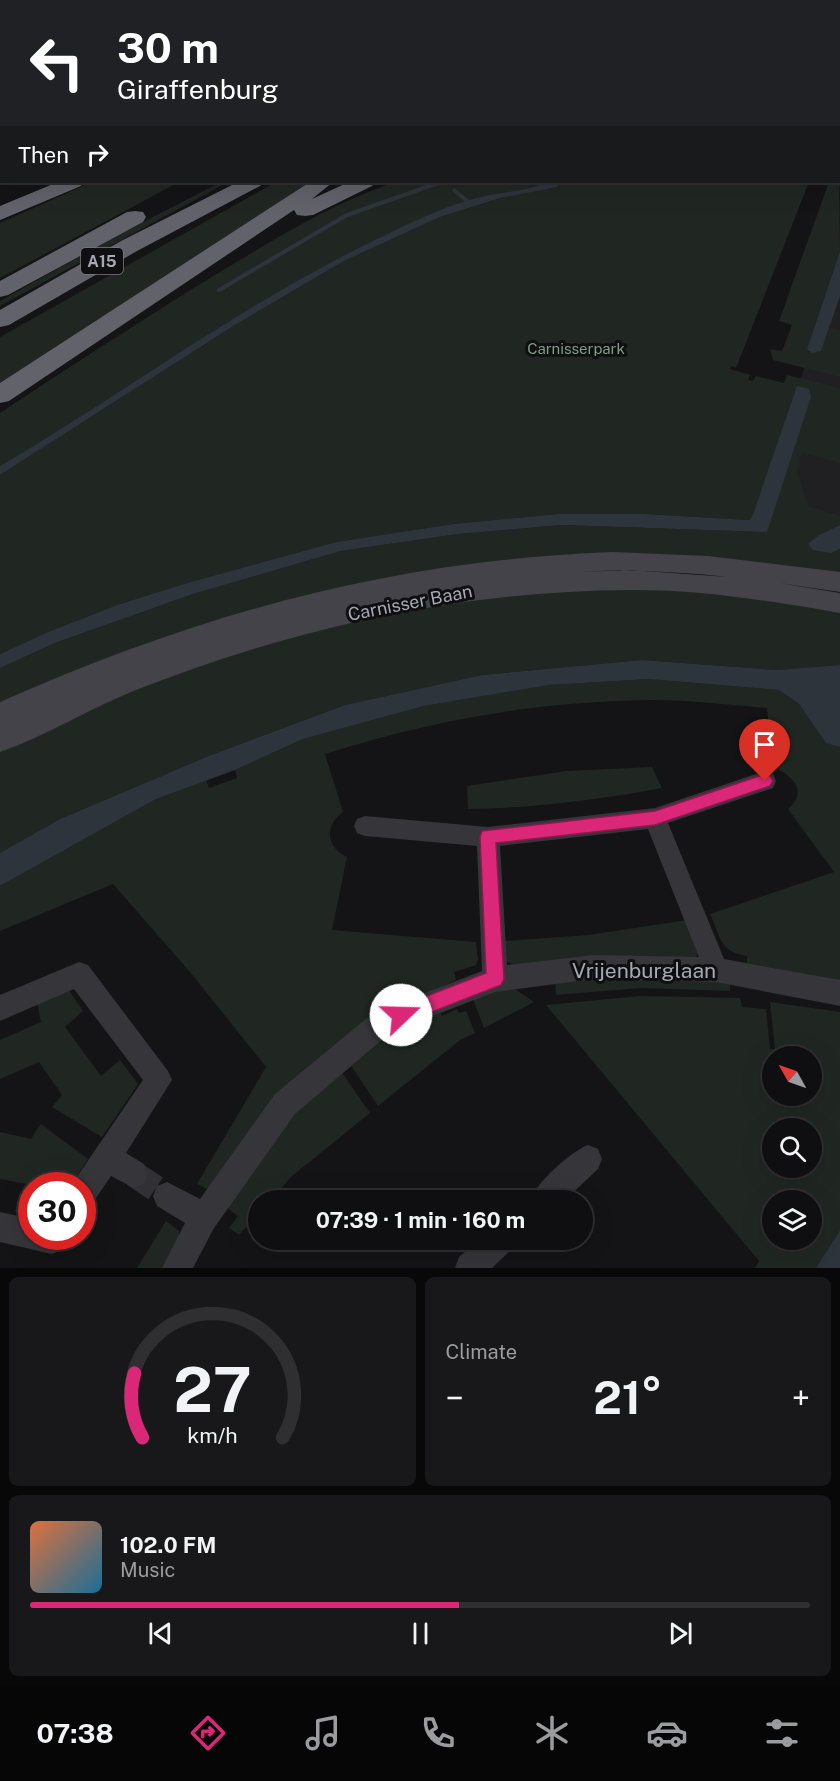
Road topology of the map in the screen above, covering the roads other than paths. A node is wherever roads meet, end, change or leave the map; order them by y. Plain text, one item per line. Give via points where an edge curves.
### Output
1 (33, 183) edge
2 (72, 183) edge
3 (251, 183) edge
4 (321, 183) edge
5 (363, 183) edge
6 (0, 198) edge
7 (153, 208) dead end
8 (0, 214) edge
9 (0, 290) edge
10 (132, 309) junction
11 (0, 320) edge
12 (0, 395) edge
13 (840, 582) edge
14 (840, 603) edge
15 (0, 715) edge
16 (0, 740) edge
17 (765, 781) dead end
18 (655, 818) junction
19 (365, 826) dead end
20 (488, 837) junction
21 (716, 970) junction
22 (495, 979) junction
23 (840, 993) edge
24 (0, 1008) edge
25 (107, 1157) junction
26 (588, 1159) dead end
27 (96, 1173) edge
28 (134, 1174) tunnel mouth
29 (555, 1190) edge
30 (167, 1196) tunnel mouth
31 (204, 1218) junction
32 (0, 1227) edge
33 (18, 1231) edge
34 (490, 1250) edge
35 (177, 1268) edge
36 (470, 1268) edge

1 - 6 highway
2 - 8 highway
3 - 11 highway, A15 via 129,246
4 - 10 highway
5 - 10 highway via 294,216
7 - 9 highway, A15
10 - 12 highway
13 - 15 main road, Carnisser Baan via 750,569 628,561 518,566 410,579 281,608 193,635
14 - 16 main road, Carnisser Baan via 750,588 630,580 523,584 415,599 289,627 126,682
17 - 18 street
18 - 20 street
18 - 21 street
19 - 20 street
20 - 22 street
21 - 22 street, Vrijenburglaan via 594,966
21 - 23 street, Vrijenburglaan
22 - 31 street, Vrijenburglaan via 382,1022 285,1104
24 - 25 street via 79,974 159,1080
25 - 27 street
25 - 28 street
26 - 29 street
30 - 31 street
31 - 35 street, Vrijenburglaan
32 - 33 street
34 - 36 street

